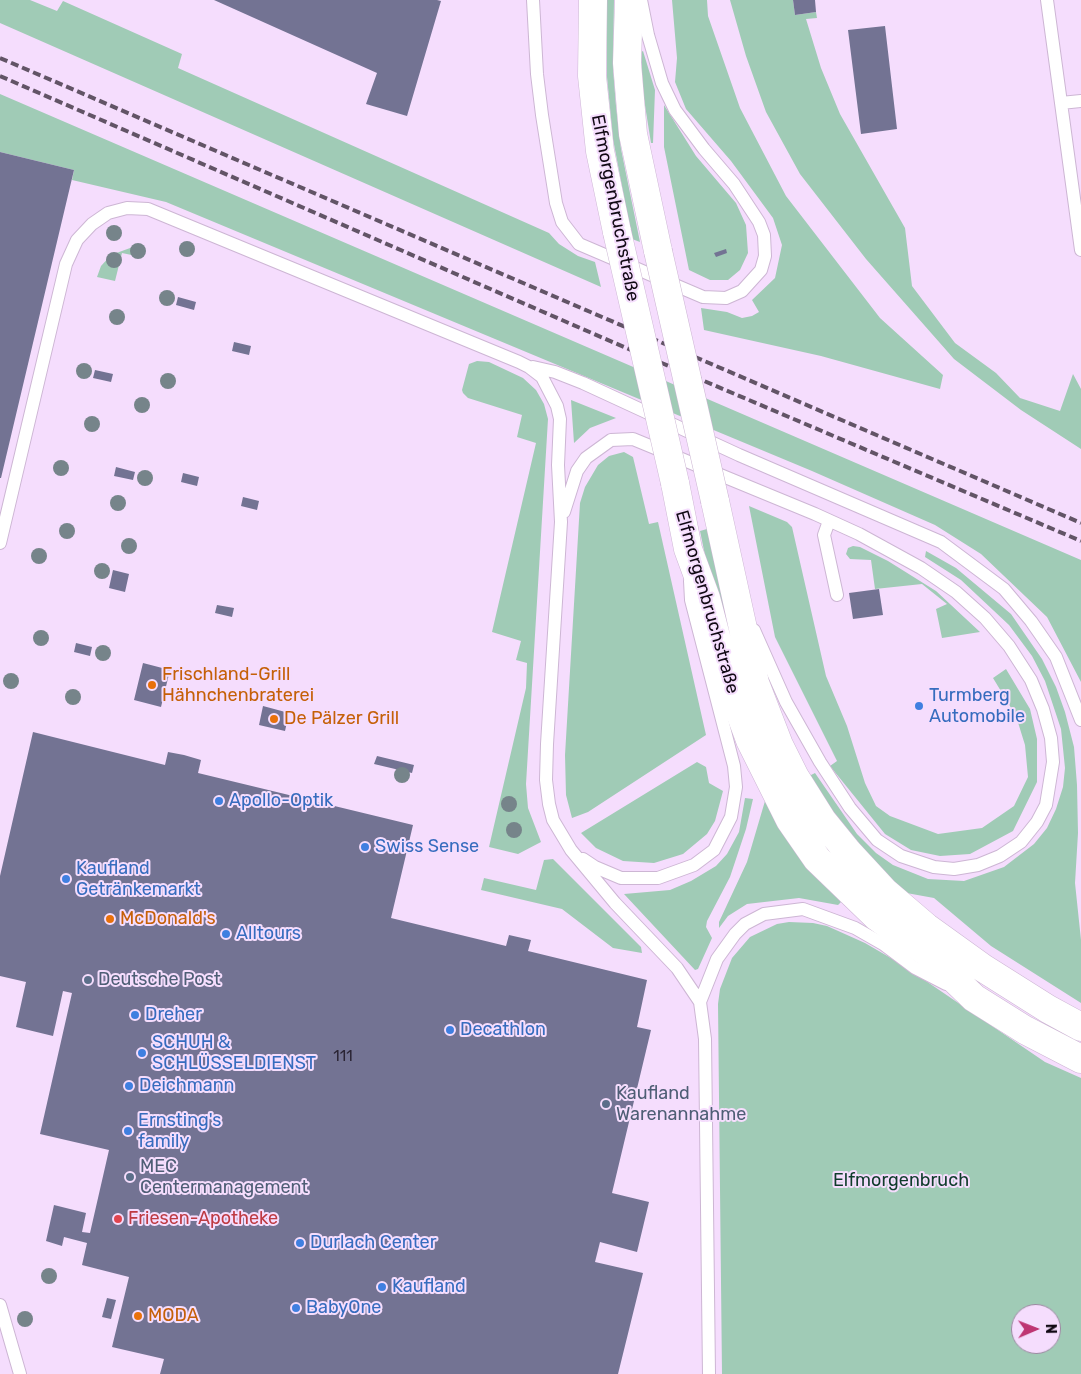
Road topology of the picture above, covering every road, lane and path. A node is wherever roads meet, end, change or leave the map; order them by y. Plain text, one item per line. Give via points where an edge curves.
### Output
1 (533, 0) edge
2 (593, 0) edge
3 (629, 0) edge
4 (641, 0) edge
5 (1047, 0) edge
6 (1081, 101) edge
7 (1061, 103) junction
8 (1081, 248) edge
9 (529, 367) junction
10 (829, 521) junction
11 (561, 522) junction
12 (0, 542) edge
13 (688, 549) junction
14 (736, 595) junction
15 (837, 595) dead end
16 (1081, 720) edge
17 (571, 850) junction
18 (974, 998) junction
19 (700, 1002) junction
20 (1081, 1027) edge
21 (1081, 1059) edge
22 (0, 1305) edge
23 (20, 1374) edge
24 (709, 1374) edge

1 - 4 lane via 537,74 556,203 562,222 579,244 704,297 726,298 742,290 761,270 766,246 759,222 734,184 675,110 662,83
2 - 13 main road, Elfmorgenbruchstraße, bridge via 592,76 600,152
3 - 14 main road, Elfmorgenbruchstraße, bridge via 627,63 633,134
5 - 7 lane
6 - 7 lane
7 - 8 lane
9 - 11 lane via 550,389 560,419
9 - 12 lane via 148,209 127,208 108,213 76,240 66,264
9 - 16 lane via 576,380 941,542 1004,589 1031,620 1056,656
10 - 11 lane via 738,481 624,438 610,440 586,458 577,471
10 - 14 lane via 921,568 956,592 1009,646 1031,680 1051,738 1053,762 1046,805 1021,842 978,865 954,869 934,867 901,856 878,840 861,823 820,762 786,702
10 - 15 lane via 824,535
11 - 17 lane via 546,780 553,820
13 - 17 lane via 691,600 734,766 736,787 731,817 714,850 694,865 658,878 621,878 595,867
13 - 18 main road, Elfmorgenbruchstraße via 750,740 790,820 817,859 840,882 876,916 925,951
14 - 20 main road, Elfmorgenbruchstraße via 754,683 795,777 827,827 885,892 926,927 1048,1010
17 - 19 lane via 615,903 678,968
18 - 19 lane via 915,968 855,928 803,909 764,914 744,924 717,959
18 - 21 main road, Elfmorgenbruchstraße via 1024,1030
19 - 24 lane via 705,1038
22 - 23 lane

